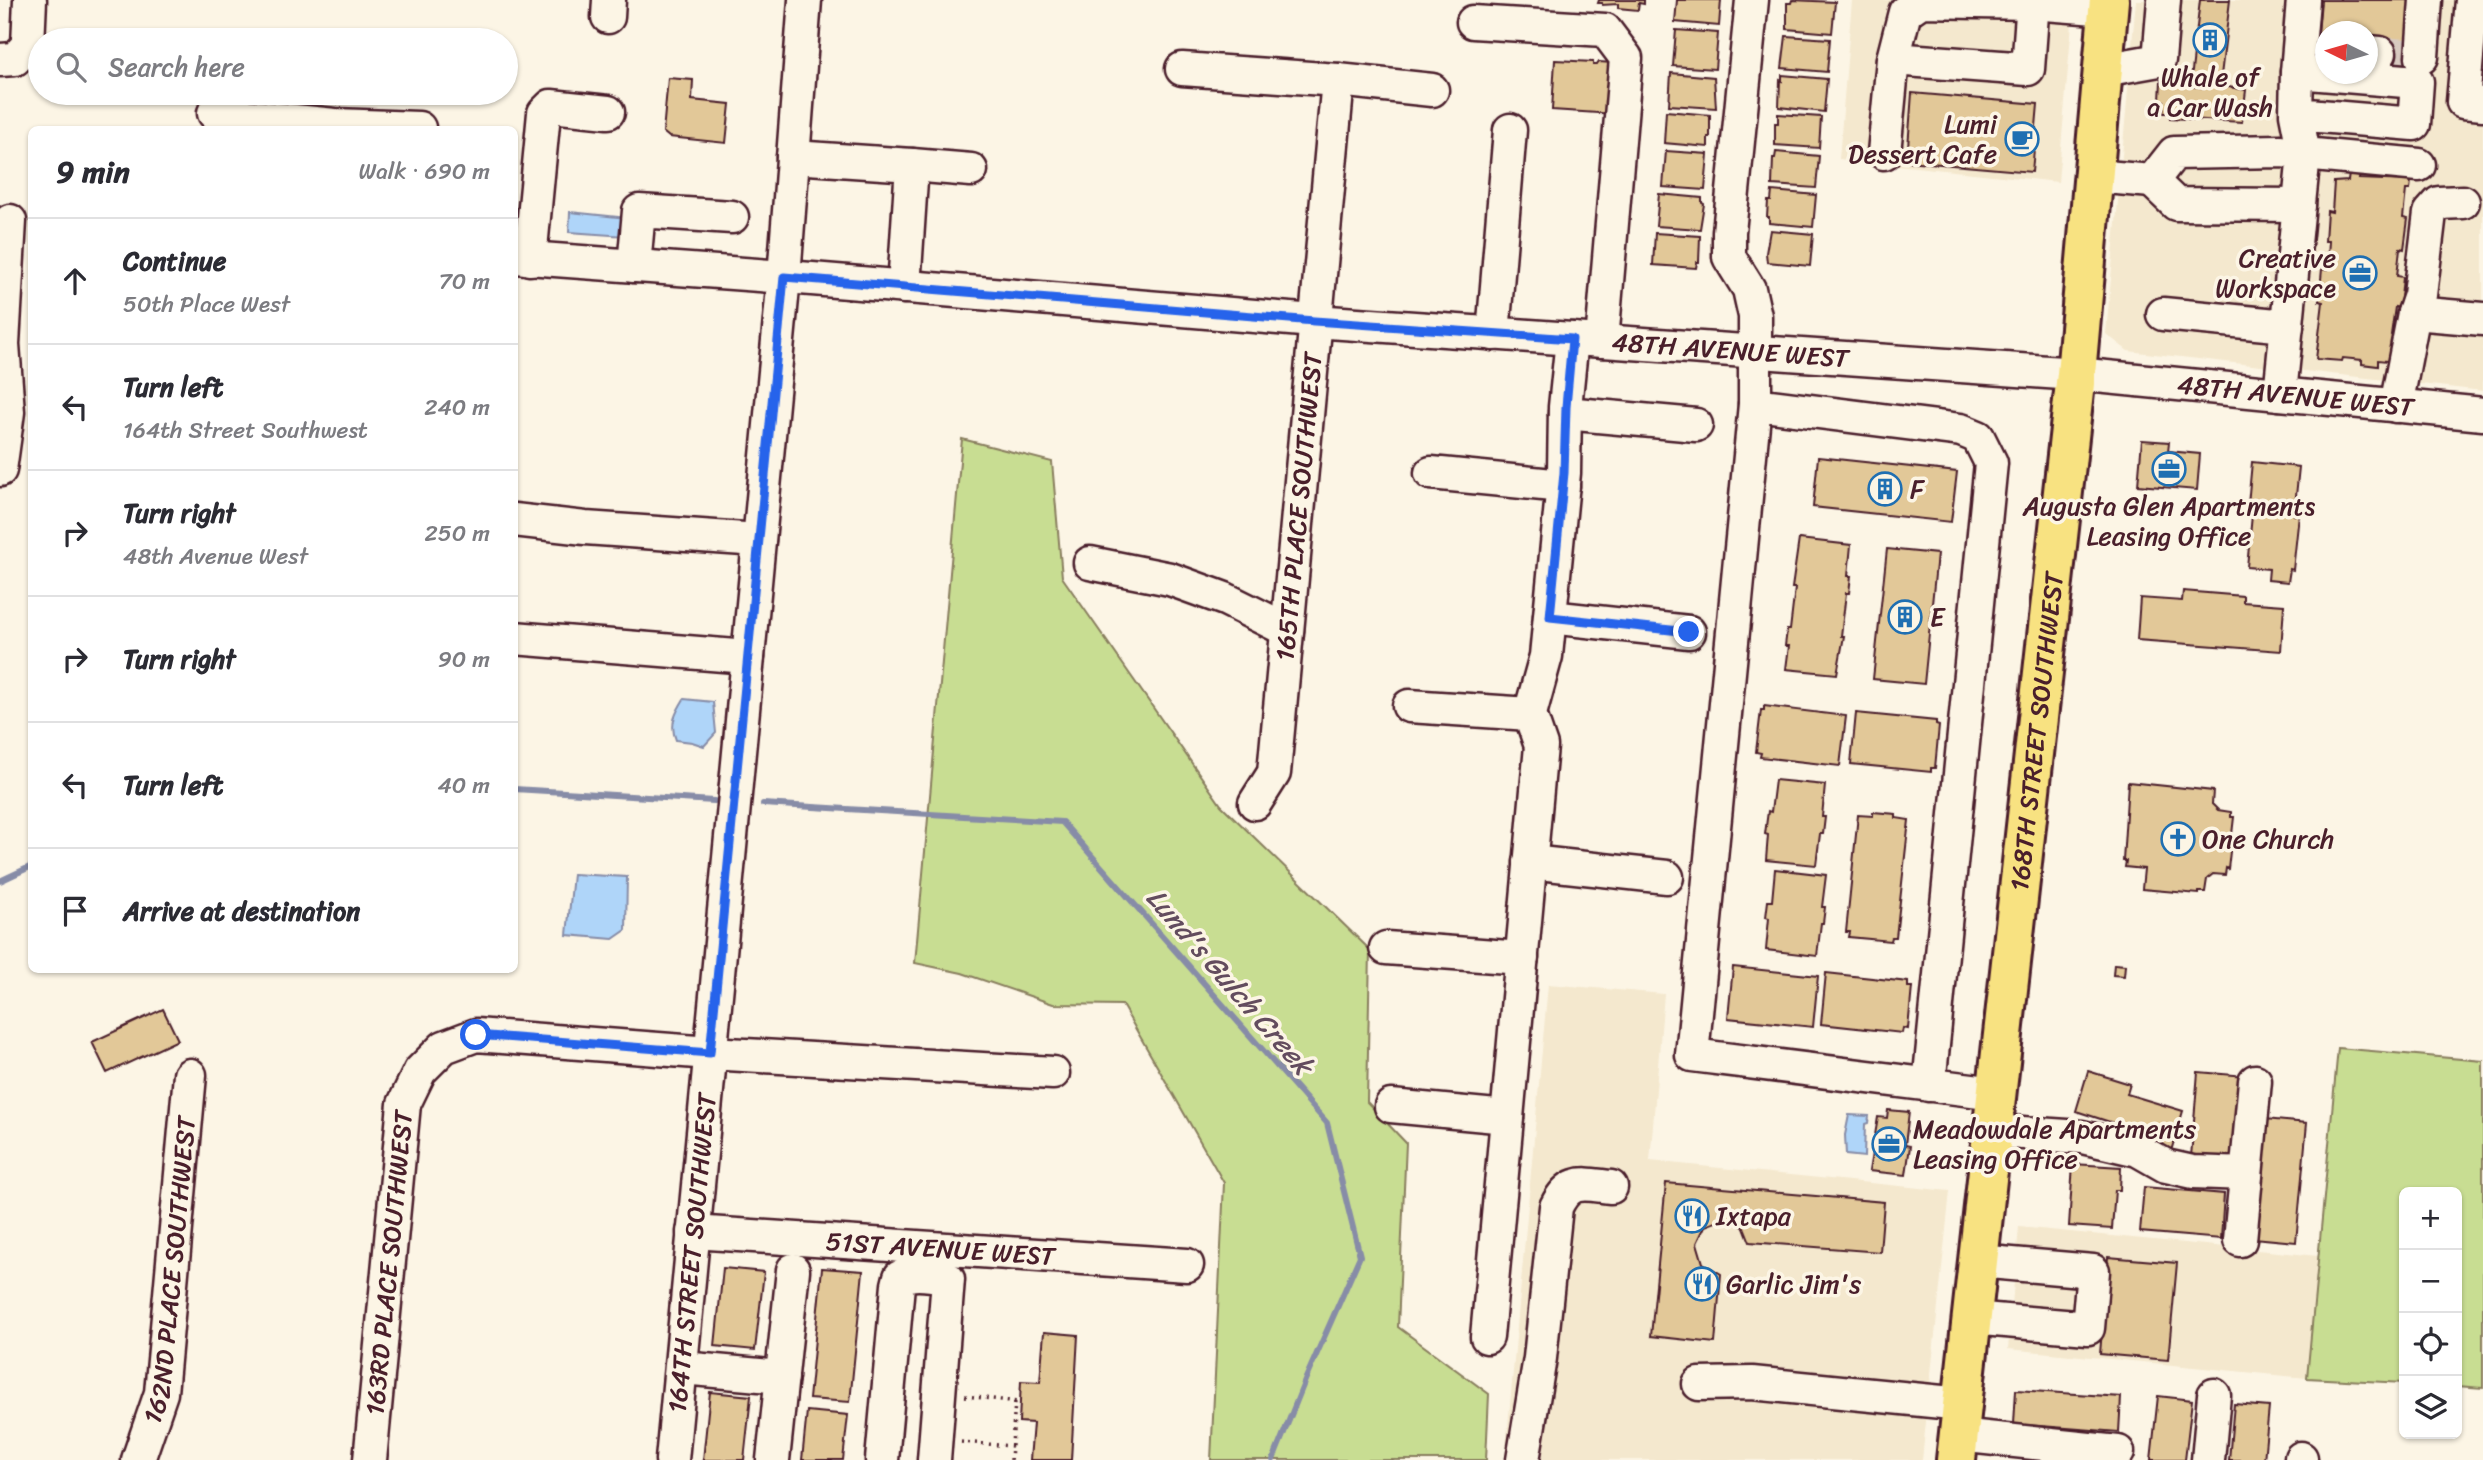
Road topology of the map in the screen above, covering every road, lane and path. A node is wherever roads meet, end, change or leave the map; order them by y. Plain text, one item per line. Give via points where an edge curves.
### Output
1 (30, 0) edge
2 (805, 0) edge
3 (1752, 0) edge
4 (2164, 0) edge
5 (2303, 0) edge
6 (2426, 0) edge
7 (2472, 0) edge
8 (1959, 1) edge
9 (2033, 1) edge
10 (2109, 4) edge
11 (1539, 13) edge
12 (1473, 22) dead end
13 (29, 28) edge
14 (28, 45) edge
15 (2307, 57) edge
16 (0, 60) edge
17 (1893, 60) junction
18 (2399, 60) edge
19 (1182, 69) dead end
20 (2103, 70) junction
21 (1338, 80) junction
22 (1432, 90) dead end
23 (2483, 104) edge
24 (608, 112) dead end
25 (214, 113) dead end
26 (2296, 114) junction
27 (326, 126) edge
28 (1510, 130) dead end
29 (1884, 153) dead end
30 (2304, 154) junction
31 (793, 157) junction
32 (912, 165) junction
33 (2418, 165) dead end
34 (971, 170) dead end
35 (2094, 176) junction
36 (2151, 181) junction
37 (2463, 202) dead end
38 (2299, 205) junction
39 (732, 217) dead end
40 (14, 221) edge
41 (522, 258) edge
42 (634, 266) junction
43 (784, 277) junction
44 (904, 287) junction
45 (2413, 313) junction
46 (2163, 314) dead end
47 (2483, 319) edge
48 (1314, 321) junction
49 (2287, 326) junction
50 (1493, 334) junction
51 (1587, 340) junction
52 (1755, 352) junction
53 (2076, 374) junction
54 (2280, 394) junction
55 (1755, 404) junction
56 (2396, 406) junction
57 (1565, 413) junction
58 (2483, 415) edge
59 (1696, 425) dead end
60 (0, 470) edge
61 (1430, 472) dead end
62 (1563, 486) junction
63 (518, 520) edge
64 (759, 540) junction
65 (1090, 563) dead end
66 (1550, 617) junction
67 (1287, 630) junction
68 (1689, 632) dead end
69 (518, 638) edge
70 (748, 657) junction
71 (1409, 706) dead end
72 (1530, 714) junction
73 (1255, 803) dead end
74 (1530, 862) junction
75 (1667, 877) dead end
76 (1386, 947) dead end
77 (1522, 958) junction
78 (710, 1053) junction
79 (1053, 1073) dead end
80 (190, 1075) dead end
81 (2255, 1081) dead end
82 (1928, 1085) junction
83 (1996, 1093) junction
84 (1391, 1106) dead end
85 (1507, 1117) junction
86 (1992, 1131) junction
87 (2245, 1174) junction
88 (1611, 1186) dead end
89 (693, 1232) junction
90 (2241, 1240) dead end
91 (1978, 1261) junction
92 (1187, 1265) dead end
93 (793, 1270) dead end
94 (1971, 1318) junction
95 (1487, 1337) dead end
96 (682, 1368) junction
97 (782, 1377) junction
98 (1699, 1384) dead end
99 (2214, 1395) dead end
100 (963, 1396) dead end
101 (1959, 1433) edge
102 (1012, 1446) junction
103 (947, 1451) edge
104 (2118, 1452) dead end
105 (138, 1460) edge
106 (370, 1460) edge
107 (672, 1460) edge
108 (773, 1460) edge
109 (882, 1460) edge
110 (1011, 1460) edge
111 (1523, 1460) edge
112 (2208, 1460) edge

1 - 13 street
2 - 31 street, 164TH STREET SOUTHWEST
3 - 52 street via 1729,257 1749,289
4 - 20 street via 2159,60
5 - 15 street
6 - 18 street
7 - 23 street via 2463,102
8 - 9 street
8 - 17 street via 1921,1 1905,12
9 - 10 street
9 - 17 street via 2028,69
10 - 20 main road, 168TH STREET SOUTHWEST
11 - 12 street
11 - 51 street via 1605,30 1626,58
14 - 16 street via 15,59
15 - 18 street
15 - 26 street
17 - 29 street
18 - 26 street via 2414,124
19 - 21 street
20 - 35 main road, 168TH STREET SOUTHWEST
21 - 22 street
21 - 48 street, 165TH PLACE SOUTHWEST
24 - 41 street via 551,106 544,113
25 - 27 street
26 - 30 street
28 - 50 street
30 - 33 street
30 - 36 street via 2174,153
30 - 38 street
31 - 32 street
31 - 43 street, 164TH STREET SOUTHWEST
32 - 34 street
32 - 44 street
35 - 36 street
35 - 53 main road, 168TH STREET SOUTHWEST
36 - 38 street via 2176,204
37 - 45 street via 2440,203 2430,213 2420,295
38 - 49 street
39 - 42 street via 639,211
40 - 60 street via 3,344 8,412
41 - 42 street, 48TH AVENUE WEST
42 - 43 street, 48TH AVENUE WEST
43 - 44 street, 48TH AVENUE WEST
43 - 64 street, 164TH STREET SOUTHWEST
44 - 48 street, 48TH AVENUE WEST
45 - 47 street
45 - 56 street
46 - 49 street
48 - 50 street, 48TH AVENUE WEST
48 - 67 street, 165TH PLACE SOUTHWEST
49 - 54 street
50 - 51 street, 48TH AVENUE WEST
51 - 52 street, 48TH AVENUE WEST
51 - 57 street
52 - 53 street, 48TH AVENUE WEST
52 - 55 street
53 - 54 street, 48TH AVENUE WEST
53 - 83 main road, 168TH STREET SOUTHWEST
54 - 56 street, 48TH AVENUE WEST
55 - 82 street via 1961,430 1979,437 1991,463
55 - 82 street via 1692,1055
56 - 58 street, 48TH AVENUE WEST
57 - 59 street
57 - 62 street
61 - 62 street
62 - 66 street
63 - 64 street
64 - 70 street, 164TH STREET SOUTHWEST
65 - 67 street via 1170,579 1225,599
66 - 68 street
66 - 72 street via 1546,656
67 - 73 street, 165TH PLACE SOUTHWEST via 1274,773
69 - 70 street
70 - 78 street, 164TH STREET SOUTHWEST
71 - 72 street
72 - 74 street via 1541,746
74 - 75 street
74 - 77 street
76 - 77 street
77 - 85 street
78 - 79 street, 163RD PLACE SOUTHWEST
78 - 89 street, 164TH STREET SOUTHWEST
78 - 106 street, 163RD PLACE SOUTHWEST via 476,1035 444,1047 420,1071 404,1104
80 - 105 street, 162ND PLACE SOUTHWEST via 160,1393
81 - 87 street
82 - 83 street
83 - 86 main road, 168TH STREET SOUTHWEST
84 - 85 street
85 - 95 street
86 - 87 street via 2082,1137 2138,1150 2166,1166
86 - 91 main road, 168TH STREET SOUTHWEST
87 - 90 street
88 - 111 street via 1578,1184 1568,1188 1556,1207 1540,1357
89 - 92 street, 51ST AVENUE WEST
89 - 96 street, 164TH STREET SOUTHWEST
91 - 94 main road, 168TH STREET SOUTHWEST
91 - 94 street via 2093,1271 2088,1328
93 - 97 street
94 - 101 main road, 168TH STREET SOUTHWEST
96 - 97 street
96 - 107 street, 164TH STREET SOUTHWEST
97 - 108 street
98 - 101 street via 1752,1383
99 - 112 street
100 - 102 path via 1017,1401
101 - 104 street
102 - 103 path
102 - 110 path
103 - 109 street via 948,1279 907,1274 900,1277 898,1285

